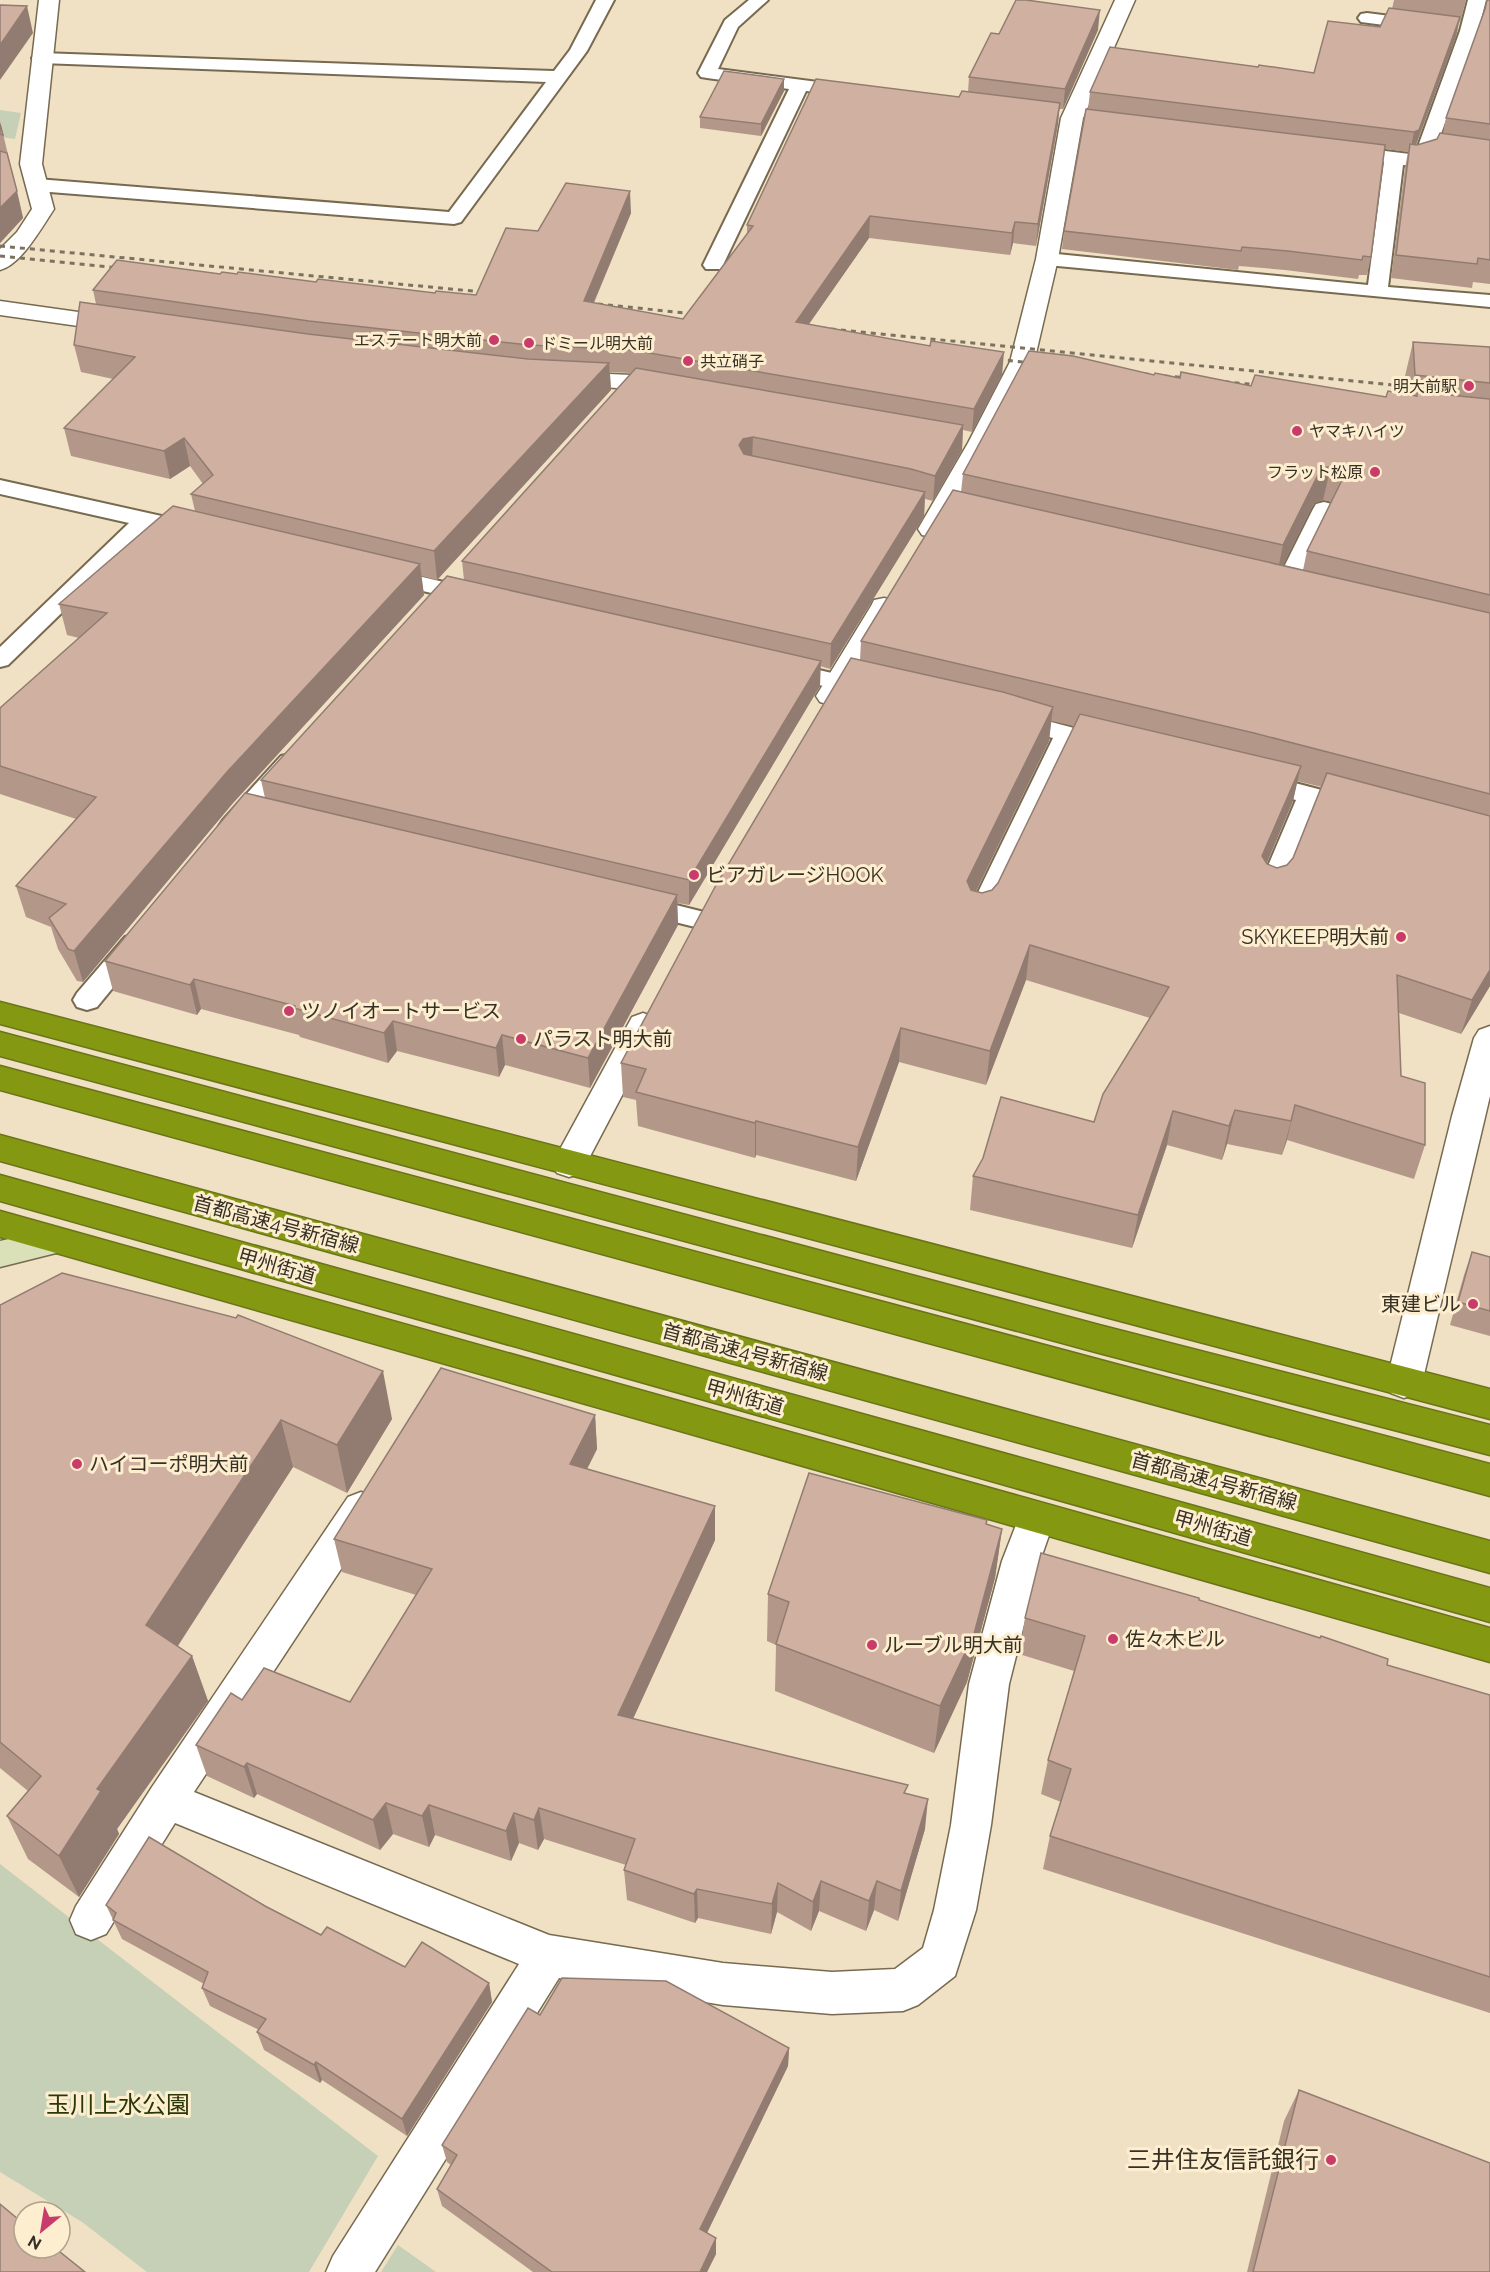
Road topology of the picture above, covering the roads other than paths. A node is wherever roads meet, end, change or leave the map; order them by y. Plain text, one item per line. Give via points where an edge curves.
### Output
1 (49, 0) edge
2 (605, 0) edge
3 (759, 0) edge
4 (1122, 0) edge
5 (1477, 0) edge
6 (1367, 18) dead end
7 (1469, 31) junction
8 (41, 58) junction
9 (558, 77) junction
10 (800, 85) junction
11 (869, 93) edge
12 (1426, 147) junction
13 (1326, 149) edge
14 (1447, 150) edge
15 (1394, 158) junction
16 (11, 171) edge
17 (35, 180) junction
18 (1047, 259) junction
19 (0, 263) edge
20 (713, 265) dead end
21 (1377, 292) junction
22 (1490, 301) edge
23 (0, 308) edge
24 (139, 328) edge
25 (541, 378) edge
26 (632, 382) junction
27 (690, 392) edge
28 (608, 408) edge
29 (0, 487) edge
30 (1324, 509) edge
31 (146, 519) junction
32 (215, 536) edge
33 (918, 551) edge
34 (363, 570) edge
35 (1262, 586) edge
36 (894, 589) edge
37 (1284, 591) junction
38 (1307, 596) edge
39 (501, 603) edge
40 (0, 660) edge
41 (757, 663) edge
42 (838, 682) junction
43 (882, 692) edge
44 (992, 715) edge
45 (815, 722) edge
46 (1066, 736) junction
47 (305, 746) edge
48 (1134, 751) edge
49 (1235, 775) edge
50 (1310, 795) junction
51 (1377, 813) edge
52 (214, 847) edge
53 (1270, 892) edge
54 (618, 900) edge
55 (979, 918) edge
56 (700, 920) edge
57 (147, 928) edge
58 (87, 1000) dead end
59 (655, 1002) edge
60 (0, 1012) edge
61 (1490, 1038) edge
62 (0, 1044) edge
63 (0, 1078) edge
64 (0, 1148) edge
65 (569, 1164) junction
66 (0, 1188) edge
67 (0, 1224) edge
68 (56, 1241) junction
69 (0, 1254) edge
70 (1404, 1383) junction
71 (1490, 1404) edge
72 (1490, 1440) edge
73 (379, 1476) edge
74 (1490, 1480) edge
75 (1042, 1500) junction
76 (1490, 1557) edge
77 (1490, 1605) edge
78 (1490, 1645) edge
79 (166, 1800) junction
80 (91, 1920) dead end
81 (549, 1956) junction
82 (349, 2272) edge

1 - 8 street via 37,25
2 - 9 lane via 578,51
3 - 10 lane via 731,24 707,73
4 - 18 street via 1072,118
5 - 7 lane
6 - 7 lane
7 - 12 lane
8 - 9 lane
8 - 17 street via 31,164
9 - 17 lane via 454,218
10 - 11 lane
10 - 20 lane
12 - 14 lane
12 - 15 lane via 1424,156 1419,158
13 - 15 lane
15 - 21 lane
16 - 17 street
17 - 19 street via 43,209
18 - 21 lane
18 - 33 street via 1022,362 1027,378 969,441 942,512
21 - 22 lane
23 - 24 street
25 - 26 street
26 - 27 street
26 - 28 lane
29 - 31 lane
30 - 37 lane
31 - 32 lane
31 - 40 lane
34 - 39 lane
35 - 37 lane
36 - 42 street
37 - 38 lane
41 - 42 lane
42 - 43 lane
42 - 45 street
44 - 46 lane
46 - 48 lane
46 - 55 lane
47 - 52 lane via 256,814
49 - 50 lane
50 - 51 lane
50 - 53 lane
54 - 56 lane
57 - 58 lane
59 - 65 street
60 - 65 highway
61 - 70 street
62 - 72 highway
63 - 74 highway
64 - 76 highway, 首都高速4号新宿線
65 - 70 highway
66 - 75 highway, 甲州街道
67 - 68 highway
68 - 69 main road
68 - 75 highway via 446,1366
70 - 71 highway
73 - 79 street
75 - 77 highway, 甲州街道
75 - 78 highway
75 - 81 street via 1021,1561 989,1684 971,1825 955,1910 940,1960 903,1990 832,1993 723,1984
79 - 80 street
79 - 81 street
81 - 82 street

